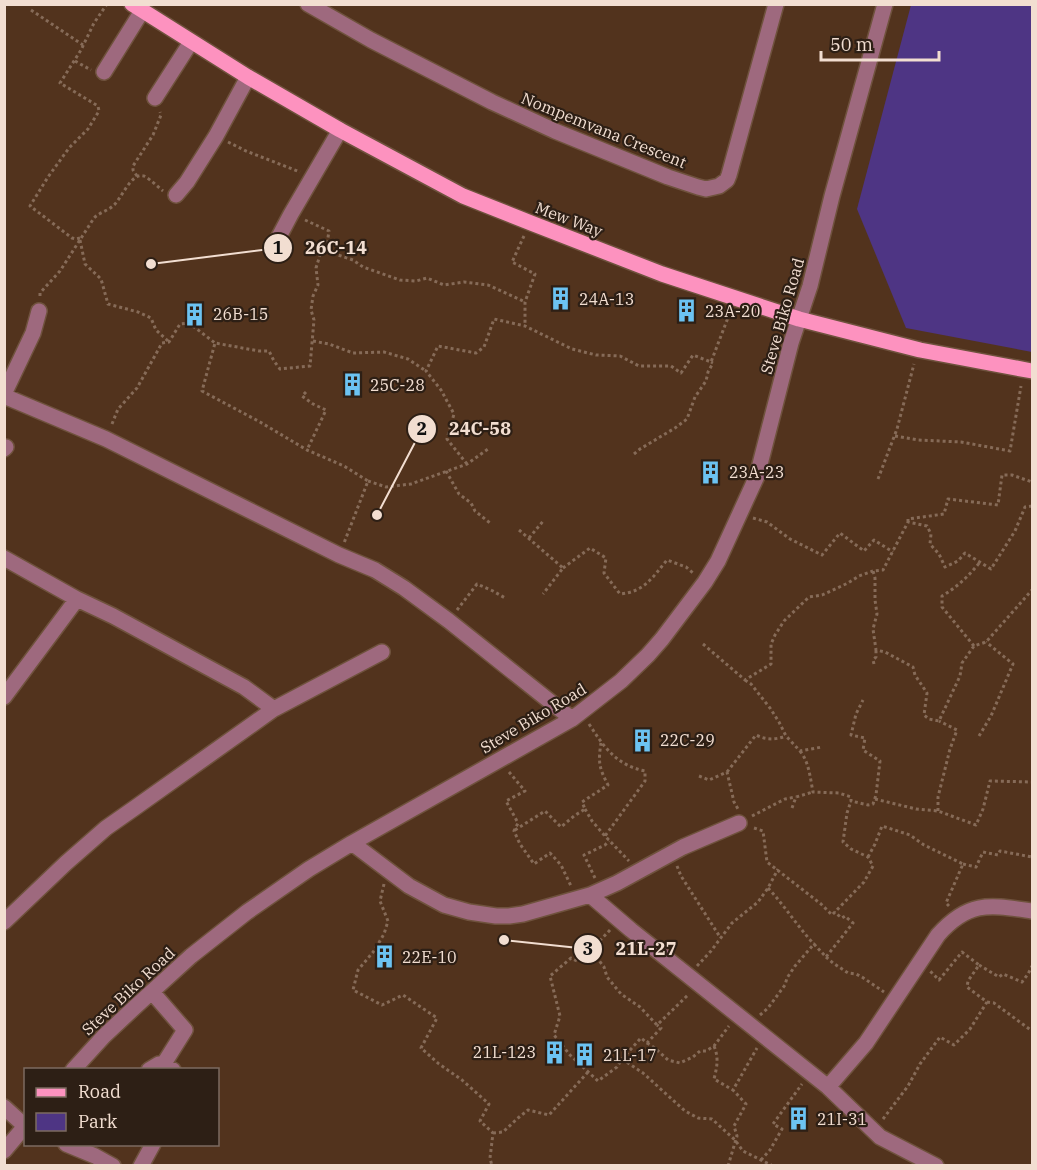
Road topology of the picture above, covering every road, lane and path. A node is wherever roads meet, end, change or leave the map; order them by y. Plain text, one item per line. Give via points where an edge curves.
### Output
1 (107, 4) edge
2 (308, 4) edge
3 (776, 4) edge
4 (885, 4) edge
5 (137, 8) edge
6 (31, 10) dead end
7 (191, 42) junction
8 (83, 45) junction
9 (104, 72) dead end
10 (248, 77) junction
11 (155, 98) joint
12 (340, 130) junction
13 (216, 136) junction
14 (137, 176) junction
15 (313, 177) junction
16 (176, 195) joint
17 (291, 214) junction
18 (524, 235) dead end
19 (80, 238) junction
20 (272, 250) dead end
21 (326, 250) junction
22 (525, 302) junction
23 (39, 311) joint
24 (729, 315) dead end
25 (799, 319) junction
26 (525, 326) junction
27 (313, 341) junction
28 (169, 342) junction
29 (215, 343) junction
30 (920, 350) junction
31 (711, 362) junction
32 (310, 366) junction
33 (314, 369) dead end
34 (426, 371) junction
35 (1032, 371) edge
36 (1021, 386) dead end
37 (306, 392) dead end
38 (4, 395) edge
39 (895, 436) junction
40 (106, 438) junction
41 (488, 449) dead end
42 (307, 450) junction
43 (634, 454) dead end
44 (467, 464) junction
45 (446, 471) junction
46 (878, 479) dead end
47 (368, 481) junction
48 (1032, 482) edge
49 (1032, 506) edge
50 (740, 516) junction
51 (544, 520) dead end
52 (908, 522) junction
53 (489, 523) dead end
54 (519, 530) dead end
55 (529, 538) junction
56 (893, 552) junction
57 (339, 555) junction
58 (4, 558) edge
59 (980, 562) junction
60 (563, 568) junction
61 (873, 571) junction
62 (705, 582) junction
63 (1032, 590) edge
64 (543, 594) dead end
65 (505, 598) dead end
66 (77, 599) junction
67 (449, 621) junction
68 (986, 642) junction
69 (703, 644) dead end
70 (974, 646) junction
71 (876, 650) junction
72 (382, 652) dead end
73 (874, 664) dead end
74 (745, 680) junction
75 (4, 697) edge
76 (863, 700) dead end
77 (274, 709) junction
78 (577, 716) junction
79 (939, 721) junction
80 (786, 736) junction
81 (979, 736) dead end
82 (601, 742) junction
83 (822, 747) dead end
84 (800, 751) junction
85 (499, 760) junction
86 (727, 772) junction
87 (699, 776) dead end
88 (1032, 782) edge
89 (813, 792) junction
90 (796, 797) junction
91 (874, 799) junction
92 (851, 801) junction
93 (792, 808) dead end
94 (585, 809) junction
95 (938, 811) junction
96 (739, 823) junction
97 (514, 831) junction
98 (605, 836) junction
99 (609, 841) junction
100 (352, 843) junction
101 (671, 854) junction
102 (868, 857) junction
103 (1032, 857) edge
104 (963, 864) junction
105 (386, 869) junction
106 (778, 869) junction
107 (638, 872) junction
108 (768, 888) junction
109 (588, 895) junction
110 (1032, 911) edge
111 (834, 912) junction
112 (957, 917) junction
113 (620, 921) junction
114 (4, 922) edge
115 (721, 938) junction
116 (814, 944) junction
117 (591, 950) junction
118 (826, 957) junction
119 (920, 962) junction
120 (979, 965) junction
121 (1032, 966) edge
122 (693, 980) junction
123 (152, 992) junction
124 (895, 1000) junction
125 (987, 1002) junction
126 (737, 1015) junction
127 (657, 1025) junction
128 (749, 1025) junction
129 (1032, 1031) edge
130 (764, 1036) junction
131 (647, 1043) junction
132 (714, 1046) junction
133 (622, 1059) junction
134 (75, 1068) edge
135 (162, 1068) edge
136 (588, 1072) junction
137 (810, 1073) junction
138 (828, 1087) junction
139 (733, 1090) junction
140 (4, 1107) edge
141 (24, 1126) edge
142 (24, 1128) edge
143 (874, 1132) junction
144 (492, 1133) junction
145 (735, 1140) junction
146 (77, 1146) edge
147 (152, 1146) edge
148 (98, 1150) edge
149 (4, 1151) edge
150 (761, 1160) junction
151 (113, 1166) edge
152 (141, 1166) edge
153 (492, 1166) edge
154 (728, 1166) edge
155 (773, 1166) edge
156 (936, 1166) edge

1 - 8 path
2 - 3 street, Nompemvana Crescent via 503,107 706,189 719,186 729,175
4 - 25 street, Steve Biko Road
5 - 7 main road, Mew Way
5 - 9 street
6 - 8 path
7 - 10 main road, Mew Way
7 - 11 street
8 - 19 path via 60,83 98,106 99,111 30,206 72,238
10 - 12 main road, Mew Way
10 - 13 street
11 - 14 path via 161,115 133,166
12 - 15 street
12 - 25 main road, Mew Way via 463,196 662,274
13 - 15 path
13 - 16 street
14 - 16 path via 144,176 168,194
14 - 19 path via 113,206 96,215
15 - 17 street
17 - 20 street
17 - 21 path via 329,231
18 - 22 path via 512,262 535,274
19 - 23 path via 60,271 40,293
19 - 28 path via 85,264 102,279 108,304 151,318 156,330
21 - 22 path via 400,280 488,285
21 - 27 path via 316,268 318,285 311,310
22 - 26 path
23 - 38 street
24 - 31 path
25 - 30 main road, Mew Way
25 - 50 street, Steve Biko Road via 757,477
26 - 31 path via 572,349 620,356 639,366 671,366 681,373 693,355
26 - 34 path via 494,319 484,347 476,353 438,346
27 - 32 path
27 - 34 path via 353,353 384,352 408,359
28 - 29 path via 180,324 189,323
28 - 40 path via 162,343 137,388 118,409
29 - 32 path via 269,351 280,369
29 - 42 path via 202,391
30 - 35 main road, Mew Way
30 - 39 path
31 - 43 path via 687,419
32 - 33 path
34 - 44 path via 454,414 447,439
36 - 39 path via 1010,451
37 - 42 path via 302,396 326,410
38 - 40 street
39 - 46 path
40 - 57 street
41 - 44 path
42 - 47 path
44 - 45 path
45 - 47 path via 411,484 386,487
45 - 53 path via 459,494
47 - 57 path
48 - 52 path via 1002,475 998,505 948,499 944,514
49 - 59 path via 1025,507 991,569
50 - 56 path via 767,522 822,555 840,533 864,551 874,540
50 - 62 street, Steve Biko Road
51 - 55 path
52 - 56 path
52 - 59 path via 927,526 930,544 945,567 965,553
54 - 55 path
55 - 60 path
56 - 61 path via 883,570
57 - 67 street via 375,570
58 - 66 street
59 - 70 path via 970,575 942,596 942,607
60 - 62 path via 590,548 606,558 604,573 620,594 633,593 667,560 686,567
60 - 64 path
61 - 71 path
61 - 74 path via 822,595 809,597 775,635 771,664
62 - 78 street, Steve Biko Road via 648,655
63 - 68 path
65 - 67 path via 477,584
66 - 75 street
66 - 77 street via 244,687
67 - 78 street
68 - 70 path
68 - 81 path via 1013,664
69 - 74 path
70 - 79 path via 962,663
71 - 73 path
71 - 79 path via 913,667 927,693 924,714
72 - 77 street
74 - 80 path via 770,708
76 - 91 path via 851,735 865,738 863,750 880,761
77 - 114 street via 106,828
78 - 82 path
78 - 85 street, Steve Biko Road
79 - 95 path via 957,730 938,797
80 - 84 path
80 - 86 path via 765,739 756,735
82 - 94 path via 600,769 608,785 582,801
82 - 98 path via 627,766 645,771 645,781
83 - 84 path
84 - 89 path via 809,767
85 - 97 path via 525,791 506,801 518,823
85 - 100 street, Steve Biko Road
86 - 87 path via 709,780
86 - 96 path via 740,812
88 - 95 path via 990,781 975,825
89 - 90 path
89 - 92 path via 839,793
90 - 93 path
90 - 96 path
91 - 92 path via 868,805
91 - 95 path
92 - 102 path via 843,842
94 - 97 path via 561,827 545,812
94 - 98 path
96 - 101 street
96 - 106 path via 744,828 763,831 767,862
97 - 109 path via 534,864 550,853
98 - 99 path
99 - 107 path
99 - 109 path via 584,855 594,875
100 - 105 street
100 - 123 street, Steve Biko Road via 247,912
101 - 107 street
101 - 115 path
102 - 104 path via 882,826 910,835
102 - 111 path via 873,866 864,882
103 - 104 path via 1000,850 998,855 983,852 976,867
104 - 112 path via 946,903
105 - 109 street via 444,906 496,916 523,914
105 - 144 path via 380,901 388,921 374,951 358,970 353,990 382,1005 403,995 437,1018 421,1048 489,1104 480,1121
106 - 108 path
106 - 111 path via 832,915
107 - 109 street
108 - 115 path
108 - 116 path
109 - 113 street
110 - 112 street via 993,906
111 - 118 path via 853,924
112 - 119 street via 938,935
113 - 117 path
113 - 122 street
115 - 122 path
116 - 118 path
116 - 128 path via 768,1008
117 - 127 path via 621,994
117 - 136 path via 577,961 571,958 550,976 560,1016 554,1035
118 - 124 path
119 - 120 path via 939,980 962,952
119 - 124 street
120 - 121 path via 999,977 1004,974 1022,982
120 - 125 path via 967,987
122 - 126 street
122 - 127 path
123 - 134 street, Steve Biko Road
123 - 135 street via 185,1030
124 - 138 street via 866,1043
125 - 129 path
125 - 143 path via 954,1045 940,1037
126 - 128 street
126 - 132 path
127 - 131 path via 661,1028
128 - 130 street
130 - 137 street
130 - 139 path
131 - 132 path via 668,1060 680,1064
131 - 133 path via 641,1038
132 - 139 path via 714,1079
133 - 136 path via 598,1081
133 - 145 path via 685,1111 698,1118 712,1119
136 - 144 path via 549,1115 528,1110 503,1132
137 - 138 street
137 - 150 path via 773,1124 783,1129
138 - 143 street
139 - 145 path via 746,1104 734,1126
140 - 141 street
142 - 149 street
143 - 156 street
144 - 153 path
145 - 150 path via 743,1151
145 - 154 path
146 - 148 street
147 - 152 street
148 - 151 street
150 - 155 path

